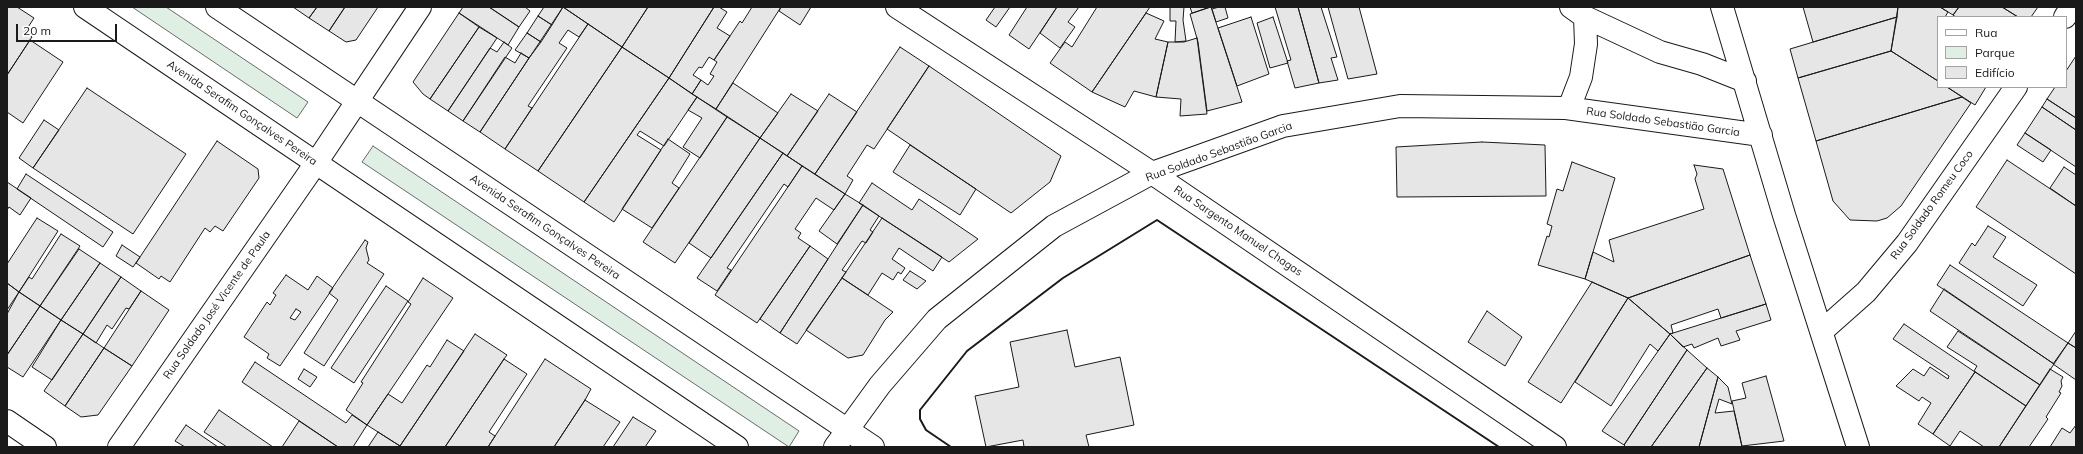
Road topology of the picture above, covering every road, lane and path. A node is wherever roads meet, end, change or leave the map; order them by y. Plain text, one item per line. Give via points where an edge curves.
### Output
1 (85, 7) edge
2 (217, 7) edge
3 (420, 7) edge
4 (897, 7) edge
5 (1722, 7) edge
6 (2072, 7) edge
7 (1578, 12) edge
8 (2066, 16) edge
9 (1745, 81) junction
10 (2015, 88) edge
11 (357, 102) junction
12 (1566, 108) junction
13 (1761, 135) junction
14 (316, 163) junction
15 (1152, 173) junction
16 (1822, 332) junction
17 (7, 421) edge
18 (847, 429) junction
19 (44, 447) edge
20 (119, 447) edge
21 (737, 447) edge
22 (835, 447) edge
23 (873, 447) edge
24 (1555, 447) edge
25 (1858, 447) edge

1 - 14 street, Avenida Serafim Gonçalves Pereira
2 - 11 street, Avenida Serafim Gonçalves Pereira
3 - 11 street, Rua Soldado José Vicente de Paula
4 - 15 street, Rua Sargento Manuel Chagas
5 - 9 street
6 - 8 street
7 - 9 street via 1660,52 1702,64
7 - 12 street, Rua Soldado Sebastião Garcia via 1586,44 1581,77 1571,103
9 - 13 street
10 - 16 street, Rua Soldado Romeu Coco via 1907,243 1866,292
11 - 14 street, Rua Soldado José Vicente de Paula
11 - 18 street, Avenida Serafim Gonçalves Pereira
12 - 13 street, Rua Soldado Sebastião Garcia
12 - 15 street, Rua Soldado Sebastião Garcia via 1400,106 1283,126
13 - 16 street
14 - 20 street, Rua Soldado José Vicente de Paula
14 - 21 street, Avenida Serafim Gonçalves Pereira
15 - 18 street, Rua Soldado Sebastião Garcia via 1054,226 937,319 880,385
15 - 24 street, Rua Sargento Manuel Chagas
16 - 25 street
17 - 19 street
18 - 22 street, Rua Soldado Sebastião Garcia
18 - 23 street, Avenida Serafim Gonçalves Pereira

